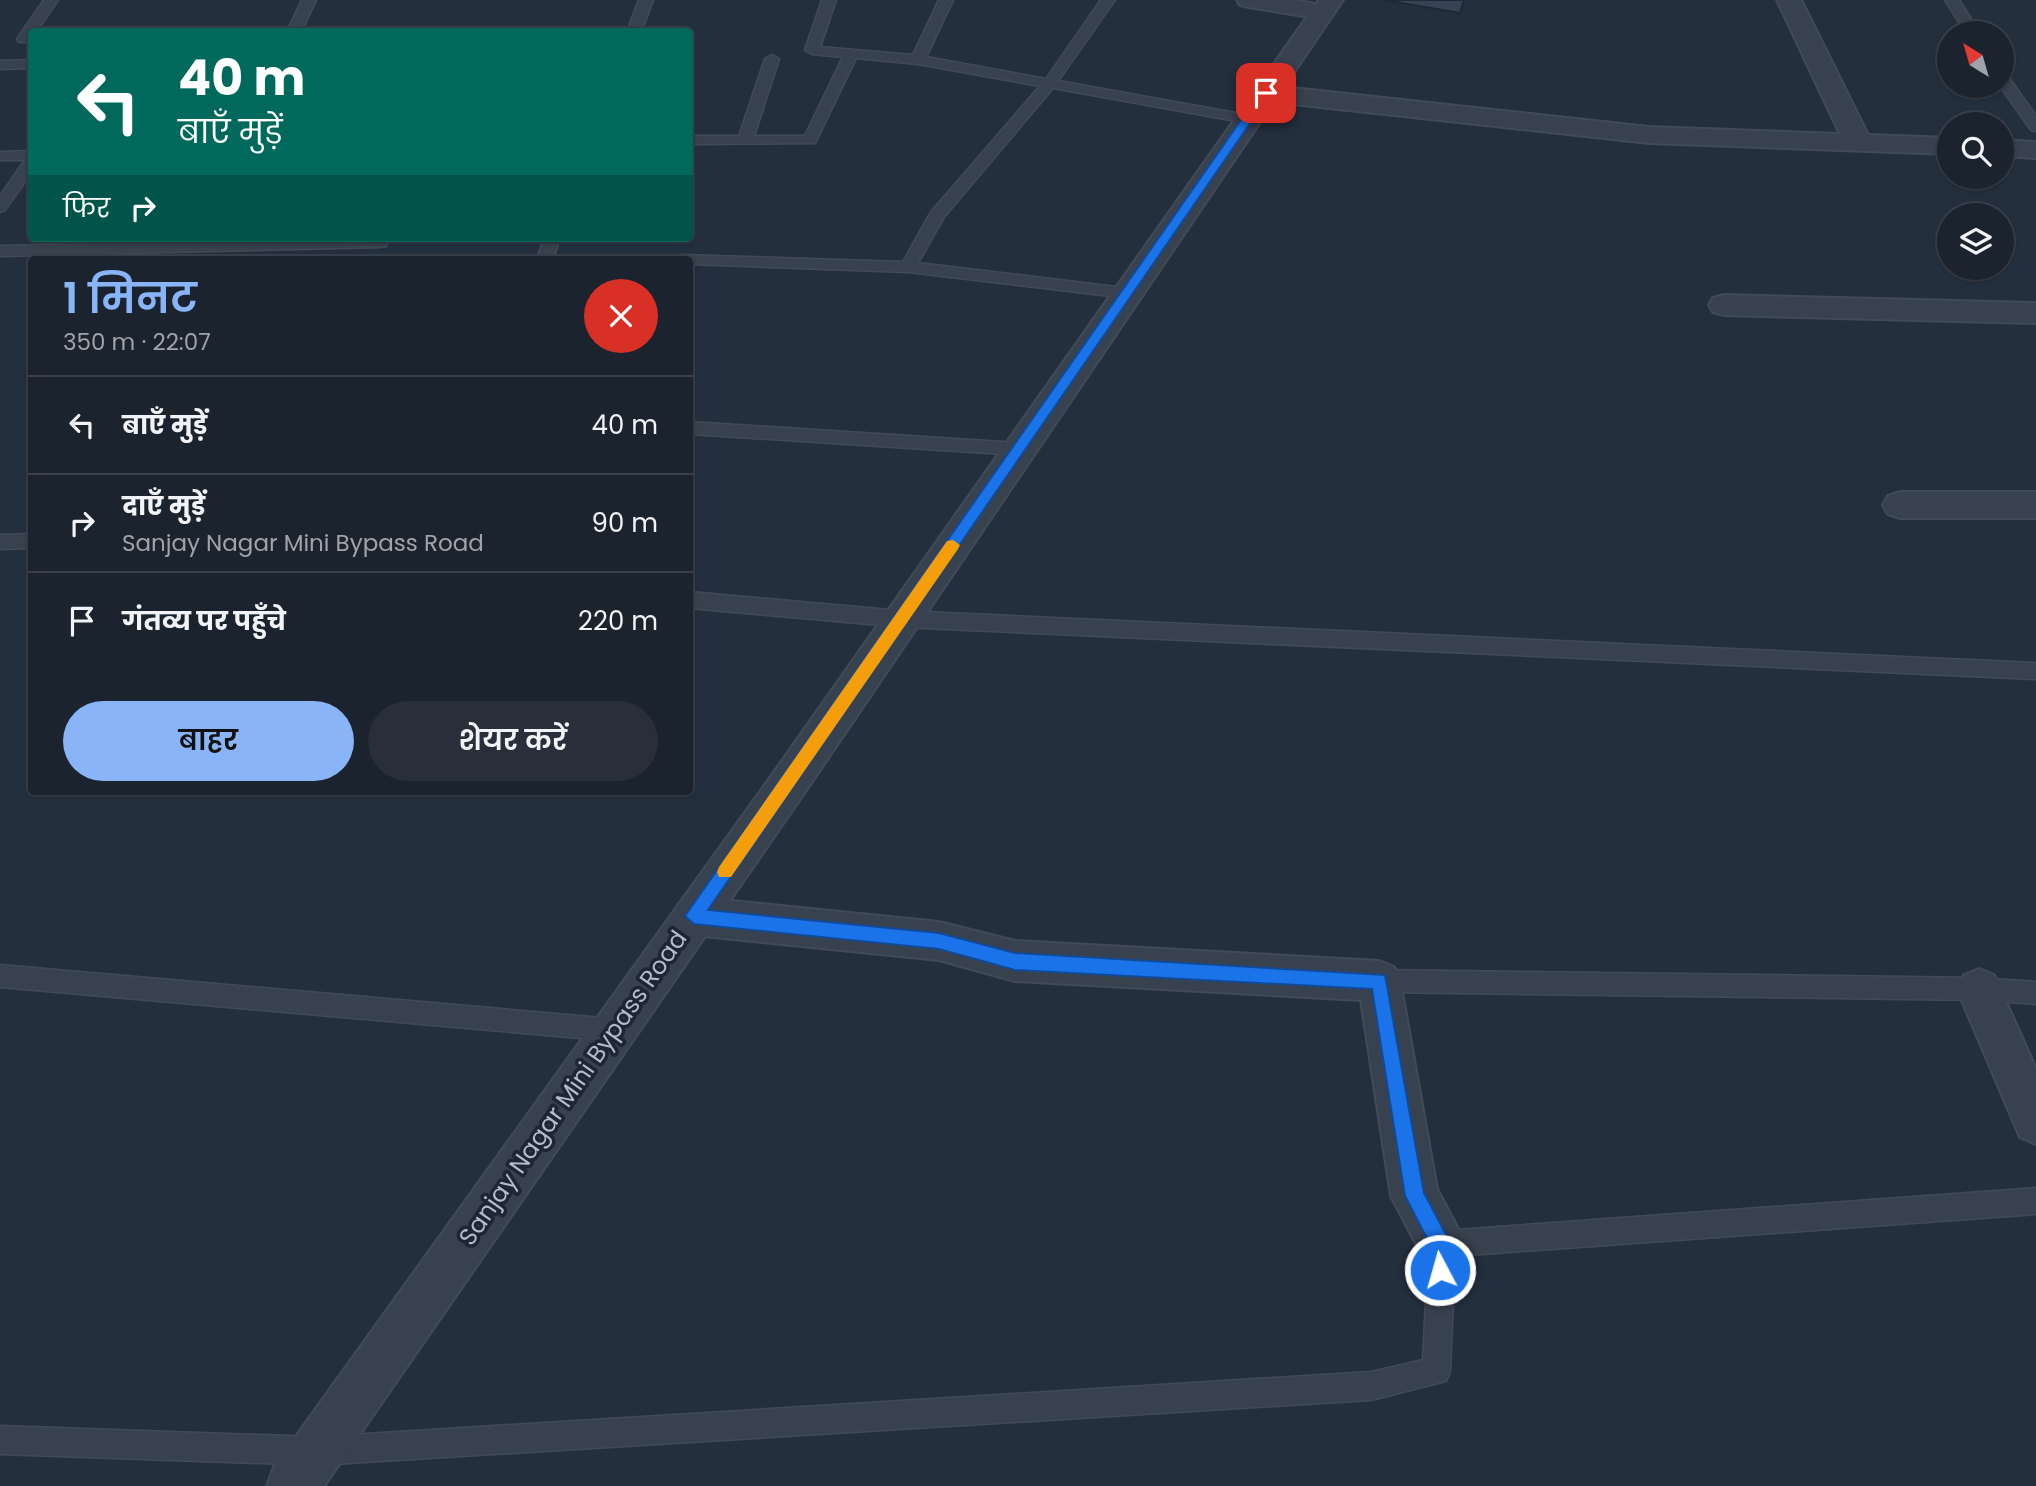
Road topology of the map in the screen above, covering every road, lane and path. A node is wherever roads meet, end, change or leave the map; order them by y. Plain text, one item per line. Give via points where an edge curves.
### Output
1 (51, 0) edge
2 (309, 0) edge
3 (646, 0) edge
4 (829, 0) edge
5 (946, 0) edge
6 (1108, 0) edge
7 (1249, 0) edge
8 (1789, 0) edge
9 (1952, 0) edge
10 (1326, 6) edge
11 (1965, 21) edge
12 (32, 28) edge
13 (296, 28) edge
14 (636, 28) edge
15 (28, 33) edge
16 (24, 39) dead end
17 (851, 54) junction
18 (772, 59) dead end
19 (918, 60) junction
20 (28, 64) edge
21 (0, 65) edge
22 (1049, 84) junction
23 (2014, 95) edge
24 (1257, 106) junction
25 (2036, 127) edge
26 (745, 139) junction
27 (693, 140) edge
28 (1858, 143) junction
29 (1937, 146) edge
30 (2014, 149) edge
31 (2036, 150) edge
32 (28, 155) edge
33 (0, 156) edge
34 (28, 166) edge
35 (0, 207) edge
36 (380, 242) edge
37 (349, 243) junction
38 (0, 251) edge
39 (342, 256) edge
40 (693, 259) edge
41 (908, 267) junction
42 (1127, 293) junction
43 (1724, 305) dead end
44 (2036, 313) edge
45 (693, 428) edge
46 (1019, 449) junction
47 (1900, 505) dead end
48 (2036, 505) edge
49 (28, 541) edge
50 (0, 542) edge
51 (693, 600) edge
52 (902, 619) junction
53 (2036, 671) edge
54 (694, 916) junction
55 (0, 976) edge
56 (1379, 981) junction
57 (1979, 989) junction
58 (2036, 993) edge
59 (614, 1030) junction
60 (2036, 1121) edge
61 (2036, 1200) edge
62 (1441, 1244) junction
63 (0, 1440) edge
64 (317, 1451) junction
65 (293, 1486) edge

1 - 12 lane
2 - 13 lane
3 - 14 lane
4 - 17 lane via 812,50
5 - 19 lane
6 - 22 lane
7 - 10 street
8 - 28 street
9 - 11 lane
10 - 24 street, Sanjay Nagar Mini Bypass Road
15 - 16 lane
17 - 19 lane
17 - 26 lane via 810,140
18 - 26 lane
19 - 22 lane
20 - 21 lane
22 - 24 lane
22 - 41 lane via 937,215
23 - 25 lane
24 - 28 street via 1649,135
24 - 42 street, Sanjay Nagar Mini Bypass Road
26 - 27 lane
28 - 29 street
30 - 31 street
32 - 33 lane
34 - 35 lane
36 - 37 lane
37 - 38 lane
37 - 39 lane
40 - 41 lane
41 - 42 lane
42 - 46 street, Sanjay Nagar Mini Bypass Road
43 - 44 street
45 - 46 lane
46 - 52 street, Sanjay Nagar Mini Bypass Road
47 - 48 street
49 - 50 lane
51 - 52 lane
52 - 53 lane
52 - 54 street, Sanjay Nagar Mini Bypass Road
54 - 56 street via 939,941 1015,961
54 - 59 street, Sanjay Nagar Mini Bypass Road
55 - 59 lane
56 - 57 lane
56 - 62 street via 1415,1196
57 - 58 lane
57 - 60 street
59 - 64 street, Sanjay Nagar Mini Bypass Road
61 - 62 lane
62 - 64 lane via 1436,1371 1371,1386
63 - 64 lane
64 - 65 street, Sanjay Nagar Mini Bypass Road

